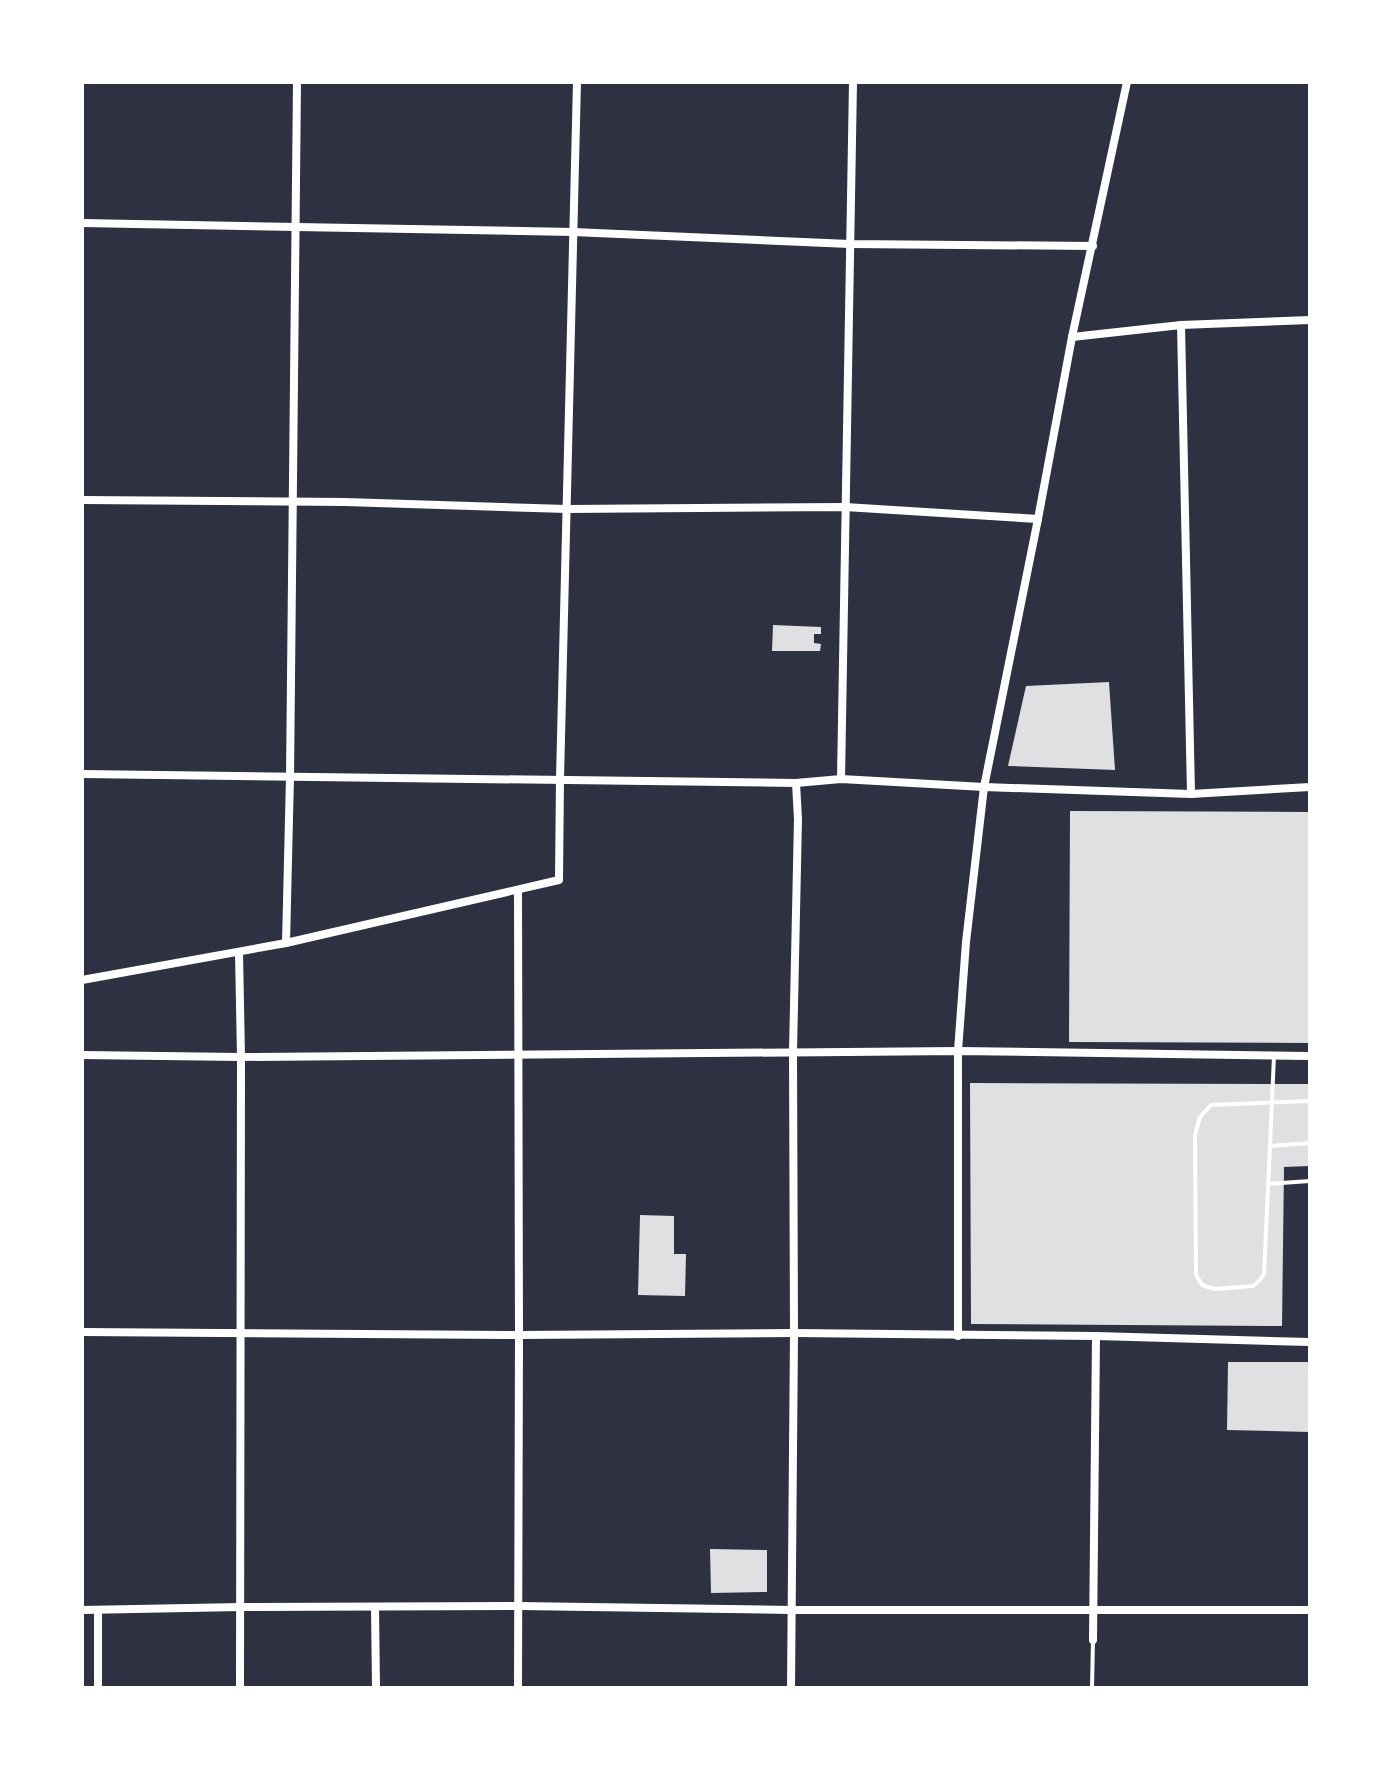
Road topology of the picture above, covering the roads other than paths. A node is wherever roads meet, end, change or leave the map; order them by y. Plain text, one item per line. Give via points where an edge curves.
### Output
1 (297, 82) edge
2 (577, 82) edge
3 (853, 82) edge
4 (1127, 82) edge
5 (82, 223) edge
6 (296, 227) junction
7 (573, 232) junction
8 (850, 244) junction
9 (1093, 246) junction
10 (1310, 320) edge
11 (1181, 325) junction
12 (1072, 337) junction
13 (82, 500) edge
14 (292, 501) junction
15 (845, 507) junction
16 (567, 509) junction
17 (1038, 519) junction
18 (82, 774) edge
19 (290, 777) junction
20 (560, 779) junction
21 (841, 779) junction
22 (796, 783) junction
23 (984, 787) junction
24 (1310, 787) edge
25 (1191, 794) junction
26 (518, 890) junction
27 (286, 943) junction
28 (239, 952) junction
29 (82, 980) edge
30 (958, 1051) junction
31 (793, 1052) junction
32 (82, 1055) edge
33 (517, 1055) junction
34 (1274, 1056) junction
35 (1310, 1056) edge
36 (241, 1057) junction
37 (1310, 1101) edge
38 (1271, 1103) junction
39 (1310, 1143) edge
40 (1270, 1146) junction
41 (1310, 1181) edge
42 (1268, 1184) junction
43 (82, 1332) edge
44 (794, 1333) junction
45 (239, 1334) junction
46 (519, 1335) junction
47 (958, 1336) junction
48 (1096, 1336) junction
49 (1310, 1342) edge
50 (519, 1606) junction
51 (241, 1607) junction
52 (375, 1607) junction
53 (1093, 1609) junction
54 (82, 1610) edge
55 (98, 1610) junction
56 (791, 1610) junction
57 (1310, 1610) edge
58 (1093, 1640) joint
59 (98, 1688) edge
60 (240, 1688) edge
61 (376, 1688) edge
62 (518, 1688) edge
63 (791, 1688) edge
64 (1092, 1688) edge

1 - 6 street
2 - 7 street
3 - 8 street
4 - 9 street
5 - 6 street
6 - 7 street
6 - 14 street
7 - 8 street
7 - 16 street
8 - 9 street
8 - 15 street
9 - 12 street
10 - 11 street
11 - 12 street
11 - 25 street
12 - 17 street
13 - 14 street
14 - 16 street
14 - 19 street
15 - 16 street
15 - 17 street
15 - 21 street
16 - 20 street
17 - 23 street
18 - 19 street
19 - 20 street
19 - 27 street
20 - 22 street
20 - 26 street via 559,880
21 - 22 street
21 - 23 street
22 - 31 street
23 - 25 street
23 - 30 street
24 - 25 street
26 - 27 street
26 - 33 street
27 - 28 street
28 - 29 street
28 - 36 street
30 - 31 street
30 - 34 street
30 - 47 street
31 - 33 street
31 - 44 street
32 - 36 street
33 - 36 street
33 - 46 street
34 - 35 street
34 - 38 lane
36 - 45 street
37 - 38 lane
38 - 40 lane
38 - 42 lane via 1211,1105 1200,1117 1195,1135 1196,1275 1202,1285 1253,1286 1264,1274
39 - 40 lane
40 - 42 lane
41 - 42 lane
43 - 45 street
44 - 46 street
44 - 47 street
44 - 56 street
45 - 46 street
45 - 51 street
46 - 50 street
47 - 48 street
48 - 49 street
48 - 53 street
50 - 52 street
50 - 56 street
50 - 62 street
51 - 52 street
51 - 55 street
51 - 60 street
52 - 61 street
53 - 56 street
53 - 57 street
53 - 58 street
54 - 55 street
55 - 59 street
56 - 63 street
58 - 64 lane

